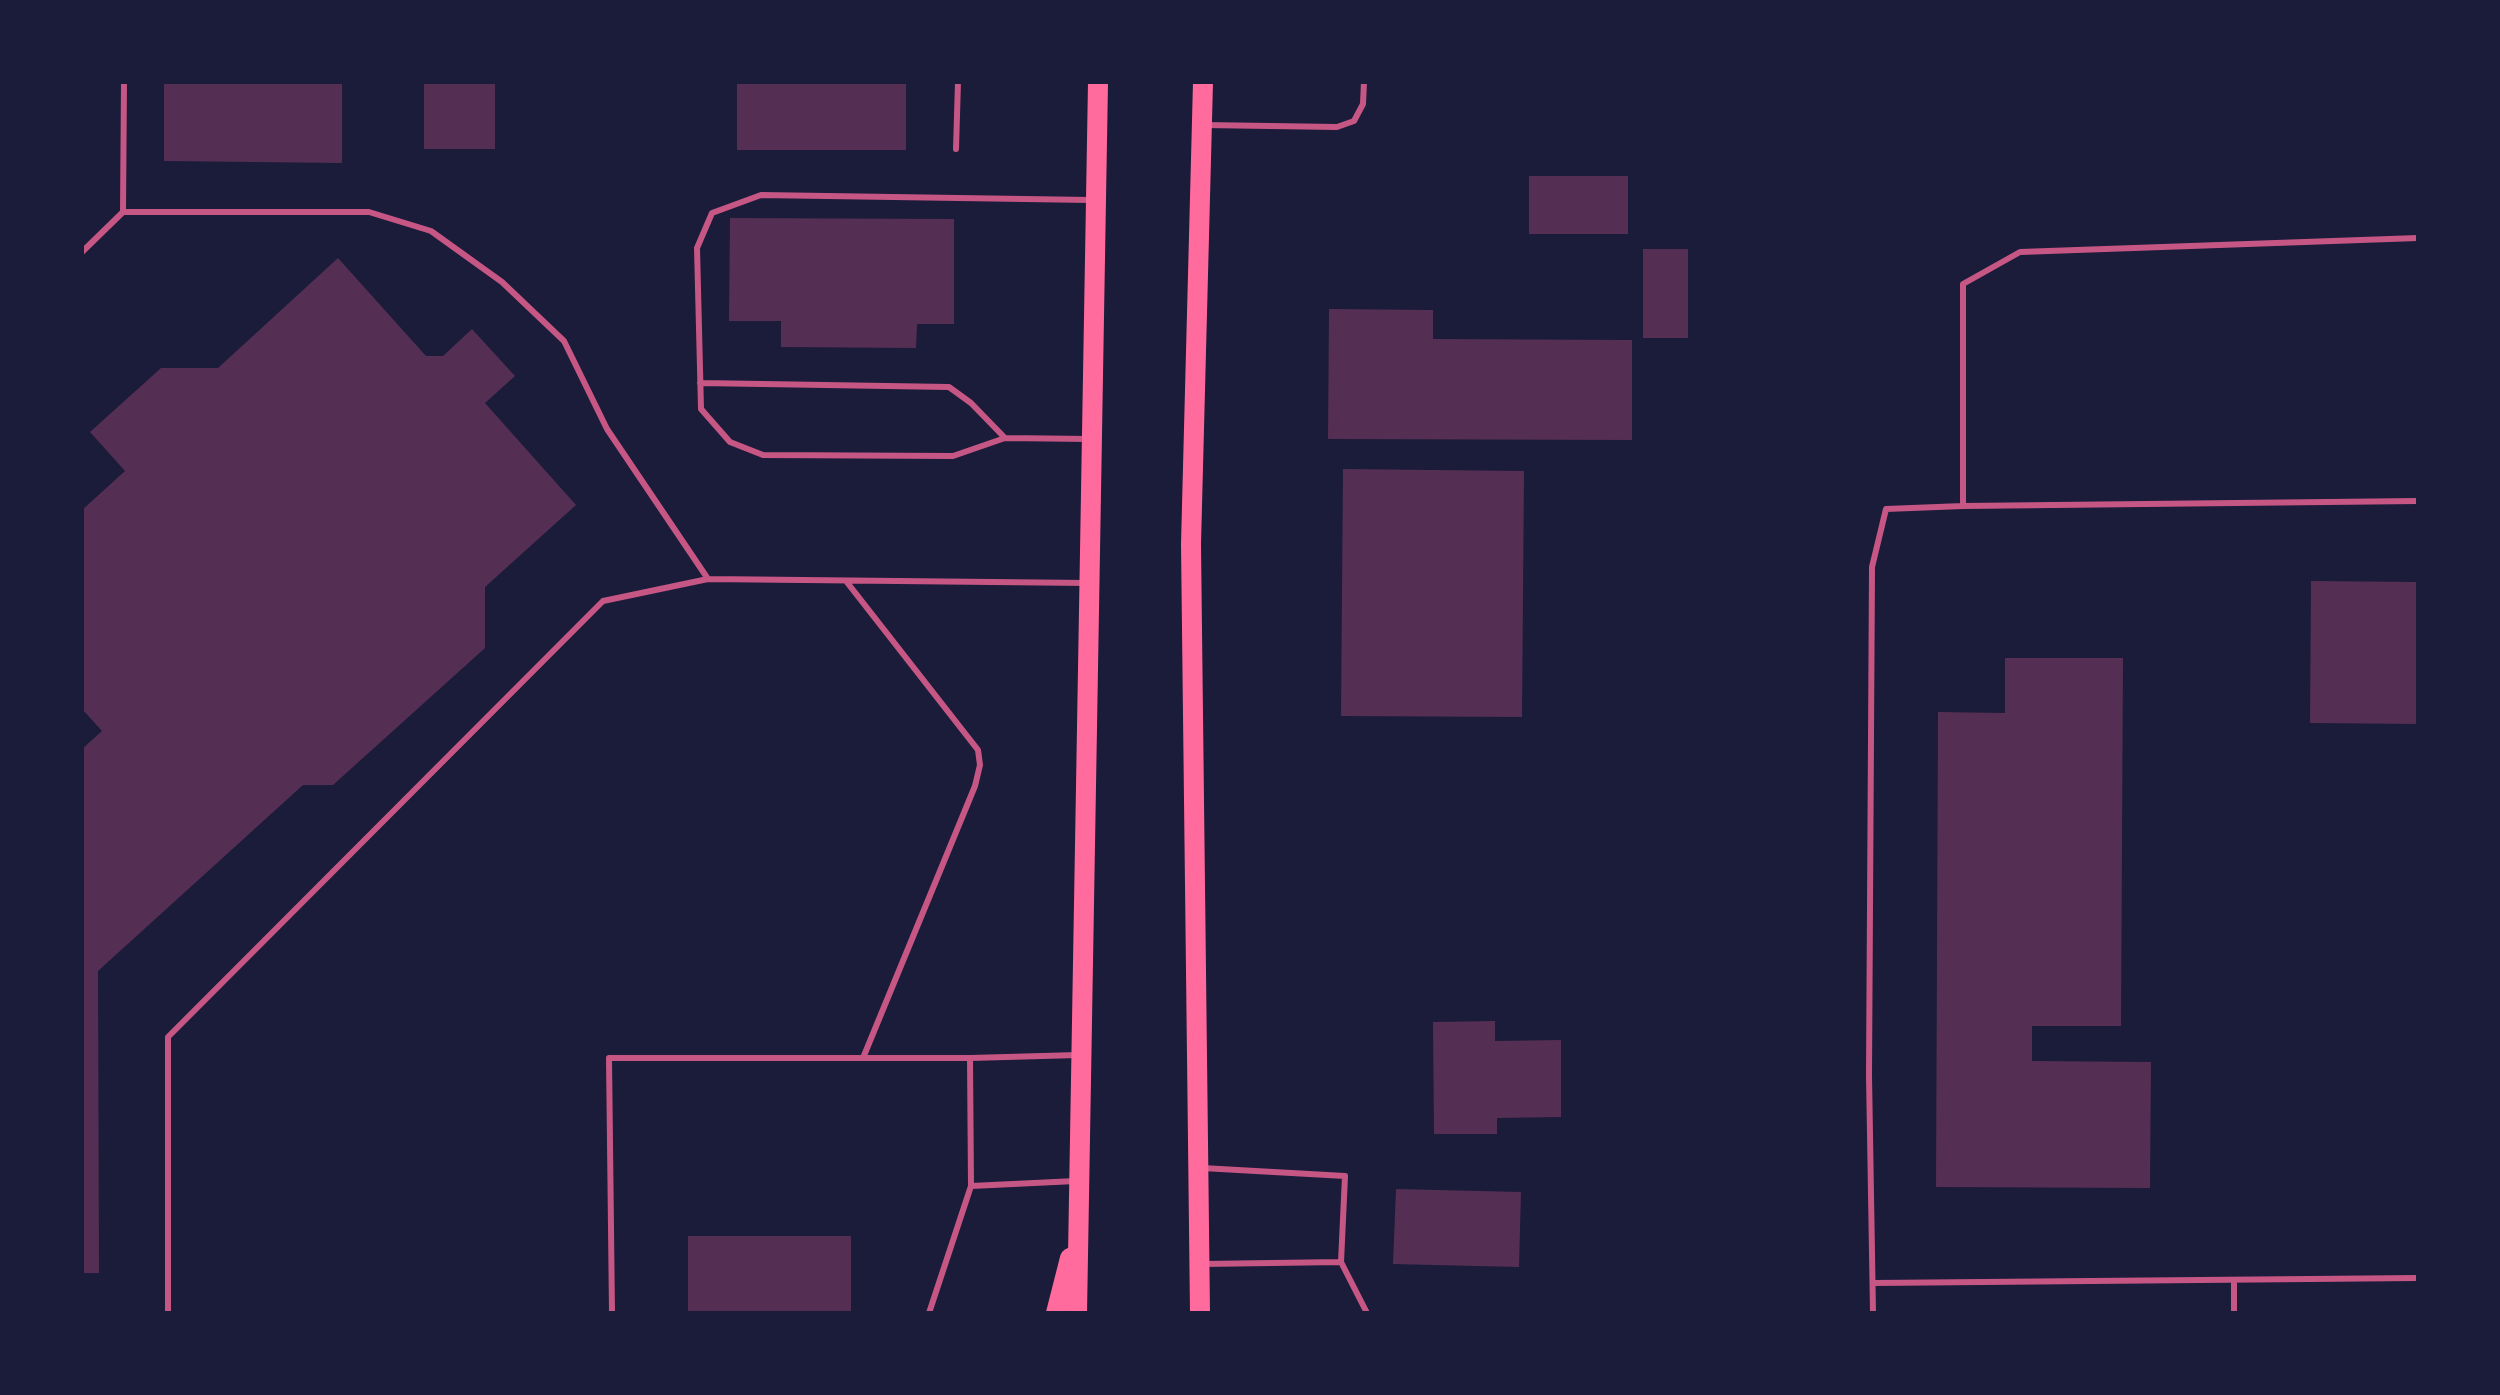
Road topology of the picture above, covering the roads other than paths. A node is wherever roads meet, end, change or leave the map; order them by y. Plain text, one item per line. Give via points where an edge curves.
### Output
1 (124, 82) edge
2 (958, 82) edge
3 (1098, 82) edge
4 (1203, 82) edge
5 (1364, 82) edge
6 (1202, 125) junction
7 (956, 149) dead end
8 (1097, 201) junction
9 (123, 212) junction
10 (2418, 238) edge
11 (82, 252) edge
12 (700, 383) junction
13 (1005, 438) junction
14 (1092, 439) junction
15 (2418, 501) edge
16 (1963, 506) junction
17 (708, 579) junction
18 (846, 581) junction
19 (1090, 583) junction
20 (1082, 1055) junction
21 (863, 1058) junction
22 (970, 1058) junction
23 (1198, 1168) junction
24 (1080, 1181) junction
25 (971, 1186) junction
26 (1079, 1223) junction
27 (1341, 1262) junction
28 (1199, 1264) junction
29 (2418, 1278) edge
30 (2234, 1280) junction
31 (1873, 1283) junction
32 (168, 1313) edge
33 (612, 1313) edge
34 (929, 1313) edge
35 (1056, 1313) edge
36 (1077, 1313) edge
37 (1200, 1313) edge
38 (1367, 1313) edge
39 (1873, 1313) edge
40 (2234, 1313) edge

1 - 9 lane
2 - 7 lane
3 - 8 main road
4 - 6 main road
5 - 6 lane via 1363,104 1354,121 1337,127
6 - 23 main road via 1191,544
8 - 12 lane via 761,195 712,213 697,248
8 - 14 main road
9 - 11 lane
9 - 17 lane via 369,212 431,231 502,282 564,341 607,429
10 - 16 lane via 2020,252 1963,284
12 - 13 lane via 949,387
12 - 13 lane via 701,409 730,442 763,455 953,456
13 - 14 lane
14 - 19 main road
15 - 16 lane
16 - 31 lane via 1886,509 1872,567
17 - 18 lane
17 - 32 lane via 603,601 168,1037
18 - 19 lane
18 - 21 lane via 978,750 980,765
19 - 20 main road
20 - 22 lane
20 - 24 main road
21 - 22 lane
21 - 33 lane via 609,1058
22 - 25 lane
23 - 27 lane via 1345,1176
23 - 28 main road
24 - 25 lane
24 - 26 main road
25 - 34 lane
26 - 35 main road
26 - 36 main road
27 - 28 lane
27 - 38 lane
28 - 37 main road
29 - 30 lane
30 - 31 lane
30 - 40 lane
31 - 39 lane

